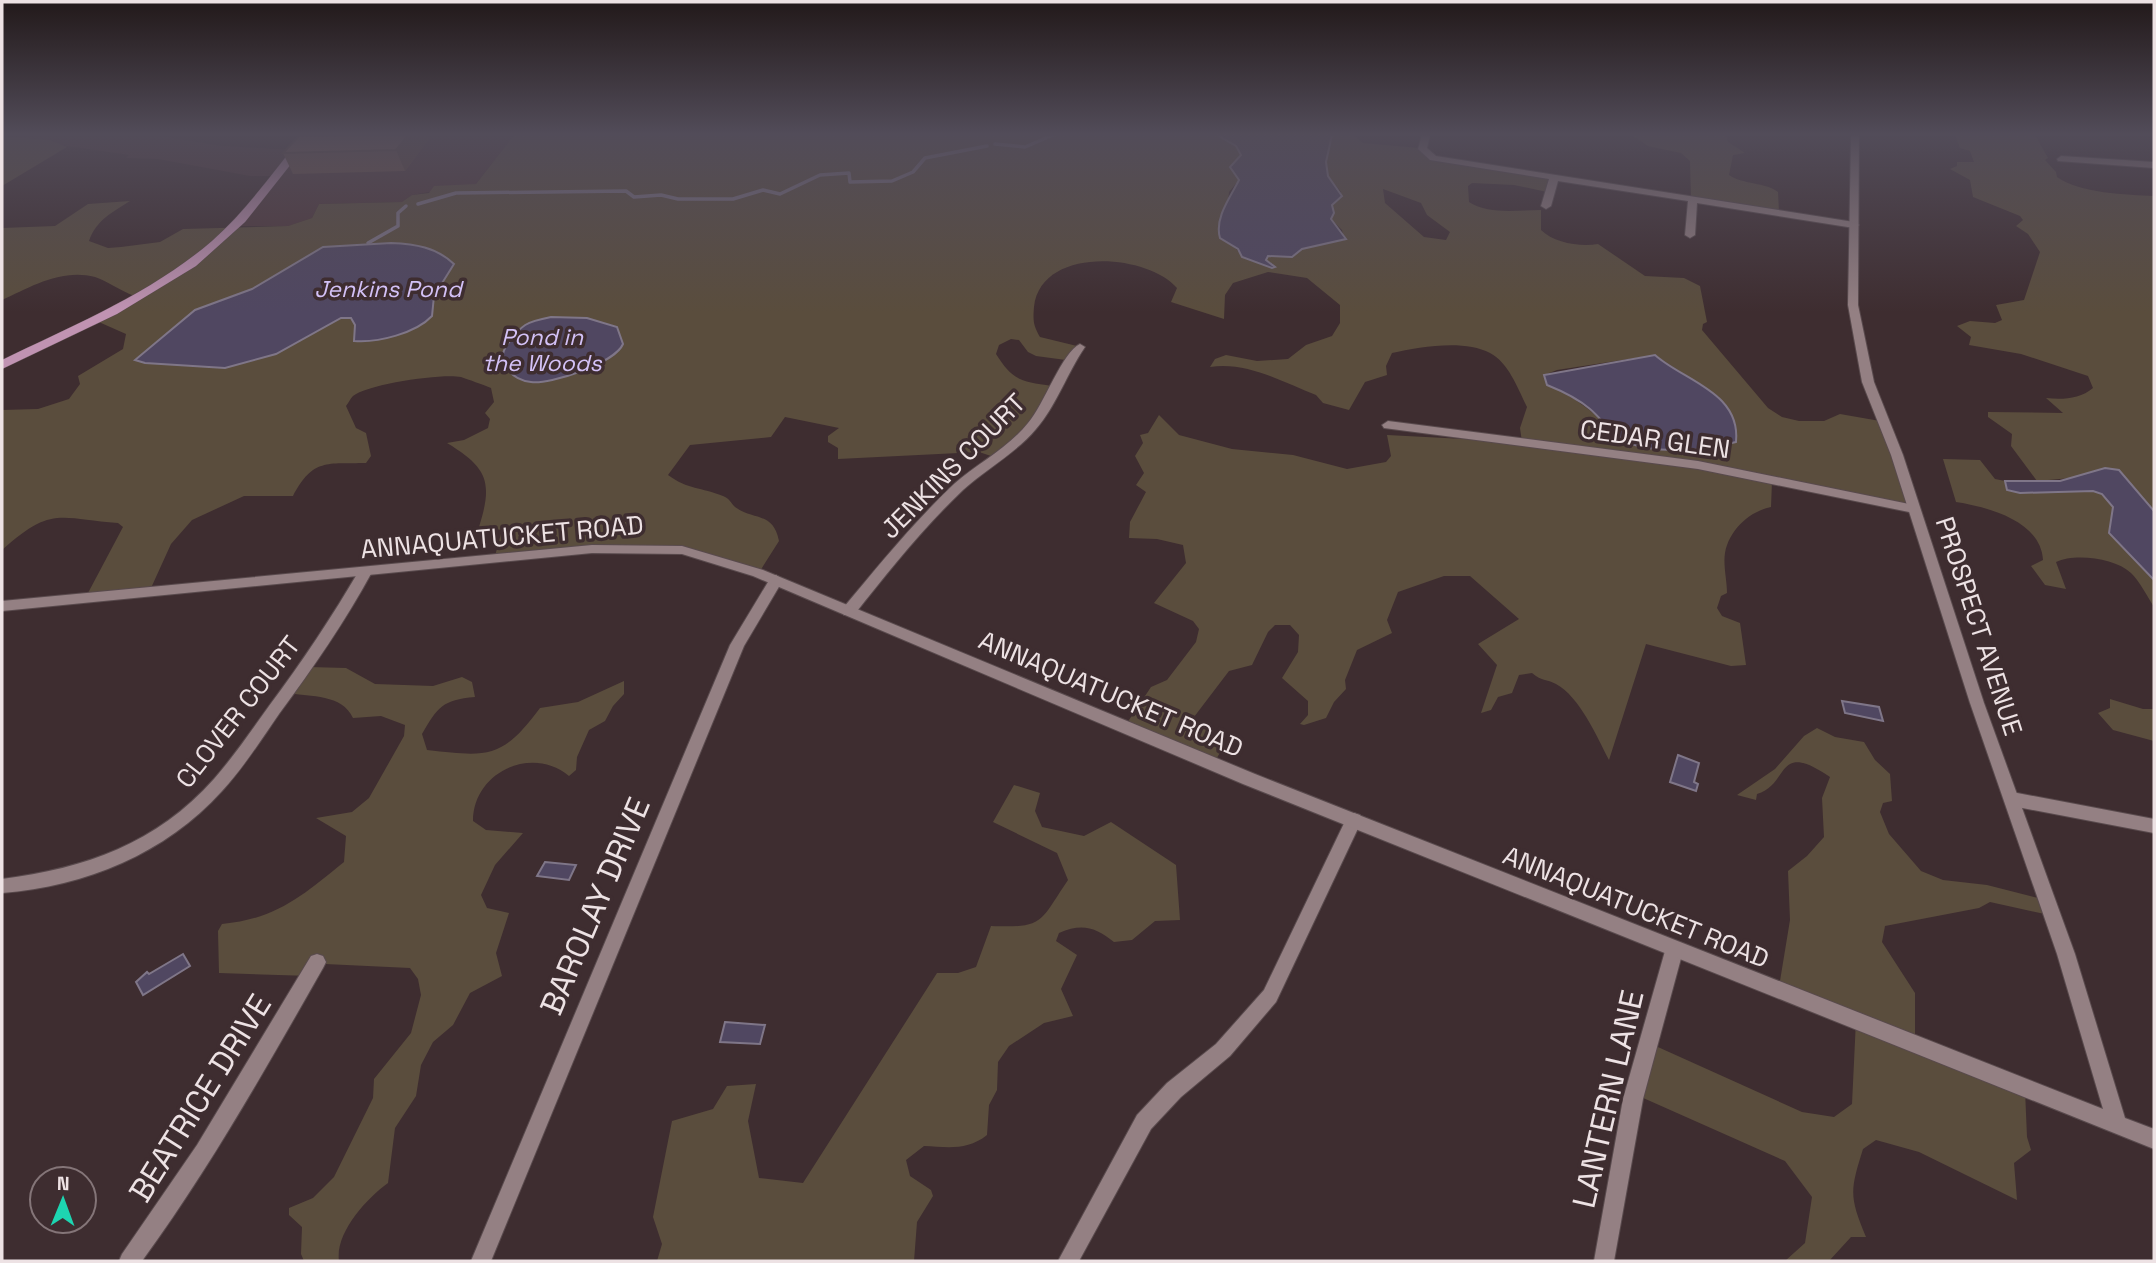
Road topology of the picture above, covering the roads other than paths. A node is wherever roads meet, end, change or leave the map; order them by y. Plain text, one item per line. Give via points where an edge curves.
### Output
1 (259, 194) edge
2 (1550, 194) edge
3 (1663, 194) edge
4 (1854, 194) edge
5 (1693, 199) junction
6 (1546, 206) dead end
7 (1854, 225) junction
8 (1690, 235) dead end
9 (1080, 347) dead end
10 (2, 365) edge
11 (1388, 425) dead end
12 (1914, 509) junction
13 (365, 572) junction
14 (776, 580) junction
15 (2, 606) edge
16 (849, 611) junction
17 (2012, 799) junction
18 (1354, 820) junction
19 (2154, 826) edge
20 (2, 886) edge
21 (1674, 951) junction
22 (317, 962) dead end
23 (2117, 1123) junction
24 (2154, 1139) edge
25 (129, 1261) edge
26 (481, 1261) edge
27 (1068, 1261) edge
28 (1604, 1261) edge

1 - 10 main road via 218,242 161,284
2 - 6 street
3 - 5 street
4 - 7 street, PROSPECT AVENUE
5 - 7 street
5 - 8 street
7 - 12 street, PROSPECT AVENUE via 1853,305 1868,382
9 - 16 street, JENKINS COURT via 1029,430 957,488
11 - 12 street, CEDAR GLEN via 1698,466
12 - 17 street, PROSPECT AVENUE
13 - 14 street, ANNAQUATUCKET ROAD via 579,550 649,548 682,550
13 - 15 street, ANNAQUATUCKET ROAD
13 - 20 street, CLOVER COURT via 307,667 217,785 191,811 128,855 84,873
14 - 16 street, ANNAQUATUCKET ROAD
14 - 26 street, BAROLAY DRIVE via 737,645
16 - 18 street, ANNAQUATUCKET ROAD
17 - 19 street
17 - 23 street, PROSPECT AVENUE via 2066,954
18 - 21 street, ANNAQUATUCKET ROAD
18 - 27 street via 1270,996 1223,1050 1143,1122
21 - 23 street, ANNAQUATUCKET ROAD
21 - 28 street, LANTERN LANE via 1633,1099
22 - 25 street, BEATRICE DRIVE via 208,1149
23 - 24 street, ANNAQUATUCKET ROAD

